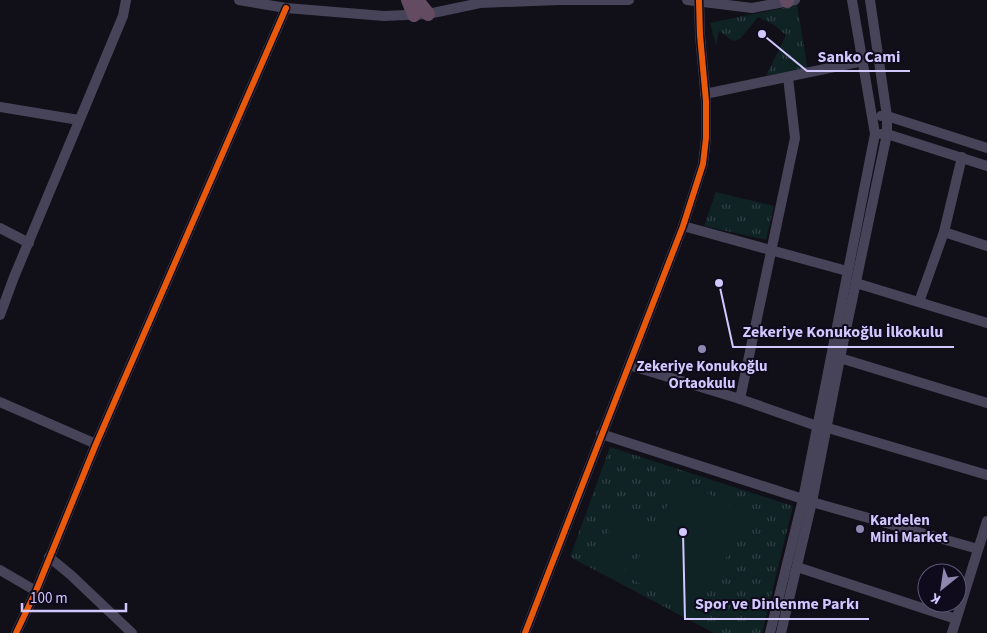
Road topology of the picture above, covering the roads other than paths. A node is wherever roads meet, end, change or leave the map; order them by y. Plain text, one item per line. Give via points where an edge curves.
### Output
1 (126, 0) edge
2 (240, 0) edge
3 (408, 0) edge
4 (417, 0) edge
5 (629, 0) edge
6 (688, 0) edge
7 (789, 0) edge
8 (852, 0) edge
9 (870, 0) edge
10 (698, 1) edge
11 (286, 8) junction
12 (428, 14) junction
13 (414, 15) junction
14 (863, 60) junction
15 (788, 77) junction
16 (705, 94) junction
17 (0, 107) edge
18 (887, 116) junction
19 (873, 117) junction
20 (79, 120) junction
21 (875, 134) junction
22 (887, 134) junction
23 (987, 148) edge
24 (962, 158) junction
25 (987, 166) edge
26 (683, 226) junction
27 (0, 228) edge
28 (944, 232) junction
29 (29, 243) junction
30 (987, 246) edge
31 (772, 250) junction
32 (847, 271) junction
33 (856, 283) junction
34 (919, 302) junction
35 (0, 315) edge
36 (987, 323) edge
37 (840, 358) junction
38 (629, 365) junction
39 (740, 399) junction
40 (0, 402) edge
41 (987, 403) edge
42 (822, 427) junction
43 (601, 434) junction
44 (96, 444) junction
45 (987, 475) edge
46 (808, 500) junction
47 (987, 521) edge
48 (978, 549) junction
49 (49, 557) junction
50 (797, 567) junction
51 (0, 570) edge
52 (36, 591) junction
53 (956, 619) junction
54 (16, 633) edge
55 (132, 633) edge
56 (525, 633) edge
57 (770, 633) edge
58 (781, 633) edge
59 (952, 633) edge

1 - 20 street via 123,16
2 - 11 street
3 - 13 highway
4 - 12 highway
5 - 12 street via 480,3
6 - 10 street
7 - 10 street via 752,8
8 - 14 street
9 - 18 street
10 - 16 street
11 - 13 street via 384,16
11 - 44 street
12 - 13 street
14 - 15 street
14 - 19 street
15 - 16 street
15 - 31 street via 795,138
16 - 26 street via 703,164
17 - 20 street
18 - 19 street
18 - 22 street
18 - 23 street
19 - 21 street
20 - 29 street
21 - 22 street
21 - 32 street
22 - 24 street
22 - 33 street
24 - 25 street
24 - 28 street
26 - 31 street
26 - 38 street
27 - 29 street
28 - 30 street
28 - 34 street
29 - 35 street
31 - 32 street
31 - 39 street
32 - 42 street
33 - 34 street
33 - 37 street
34 - 36 street
37 - 41 street
37 - 42 street
38 - 39 street
38 - 43 street
39 - 42 street
40 - 44 street
42 - 45 street
42 - 46 street
43 - 46 street
43 - 56 street
44 - 49 street
46 - 48 street
46 - 50 street
46 - 57 street
47 - 48 street
48 - 53 street
49 - 52 street
49 - 55 street
50 - 53 street
50 - 58 street
51 - 52 street
52 - 54 street
53 - 59 street

